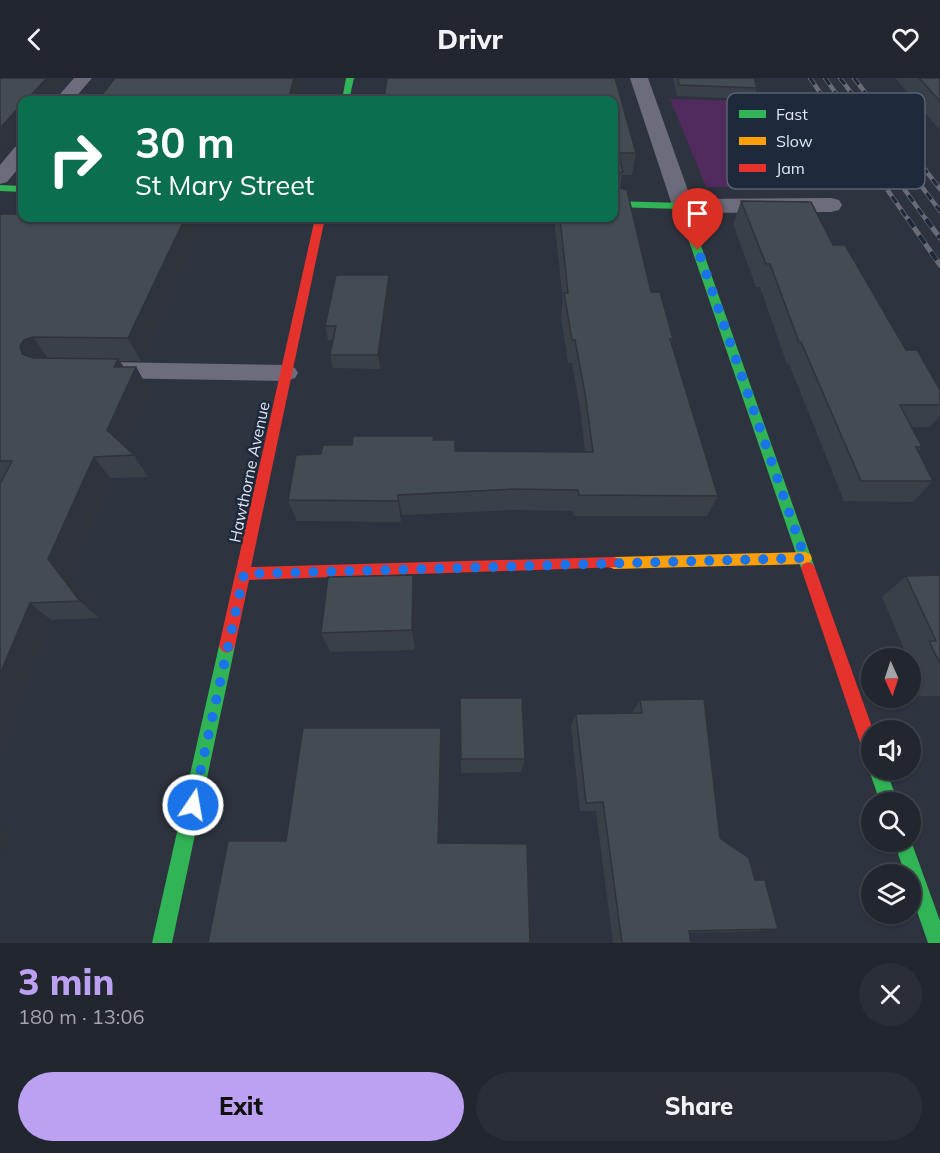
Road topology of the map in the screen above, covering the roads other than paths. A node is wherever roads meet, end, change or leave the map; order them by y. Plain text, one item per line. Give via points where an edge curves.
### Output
1 (83, 78) edge
2 (350, 78) edge
3 (639, 78) edge
4 (67, 96) edge
5 (346, 96) edge
6 (18, 156) edge
7 (0, 178) edge
8 (0, 188) edge
9 (18, 189) edge
10 (618, 204) edge
11 (831, 205) dead end
12 (682, 206) junction
13 (319, 222) edge
14 (82, 370) edge
15 (287, 373) junction
16 (805, 558) junction
17 (244, 574) junction
18 (861, 720) edge
19 (906, 852) edge
20 (162, 943) edge
21 (938, 943) edge

1 - 4 street
2 - 5 street
3 - 12 street
6 - 7 street
8 - 9 street
10 - 12 street
11 - 12 street
12 - 16 street
13 - 15 street, Hawthorne Avenue
14 - 15 lane
15 - 17 street, Hawthorne Avenue
16 - 17 street
16 - 18 street
17 - 20 street, Hawthorne Avenue
19 - 21 street

